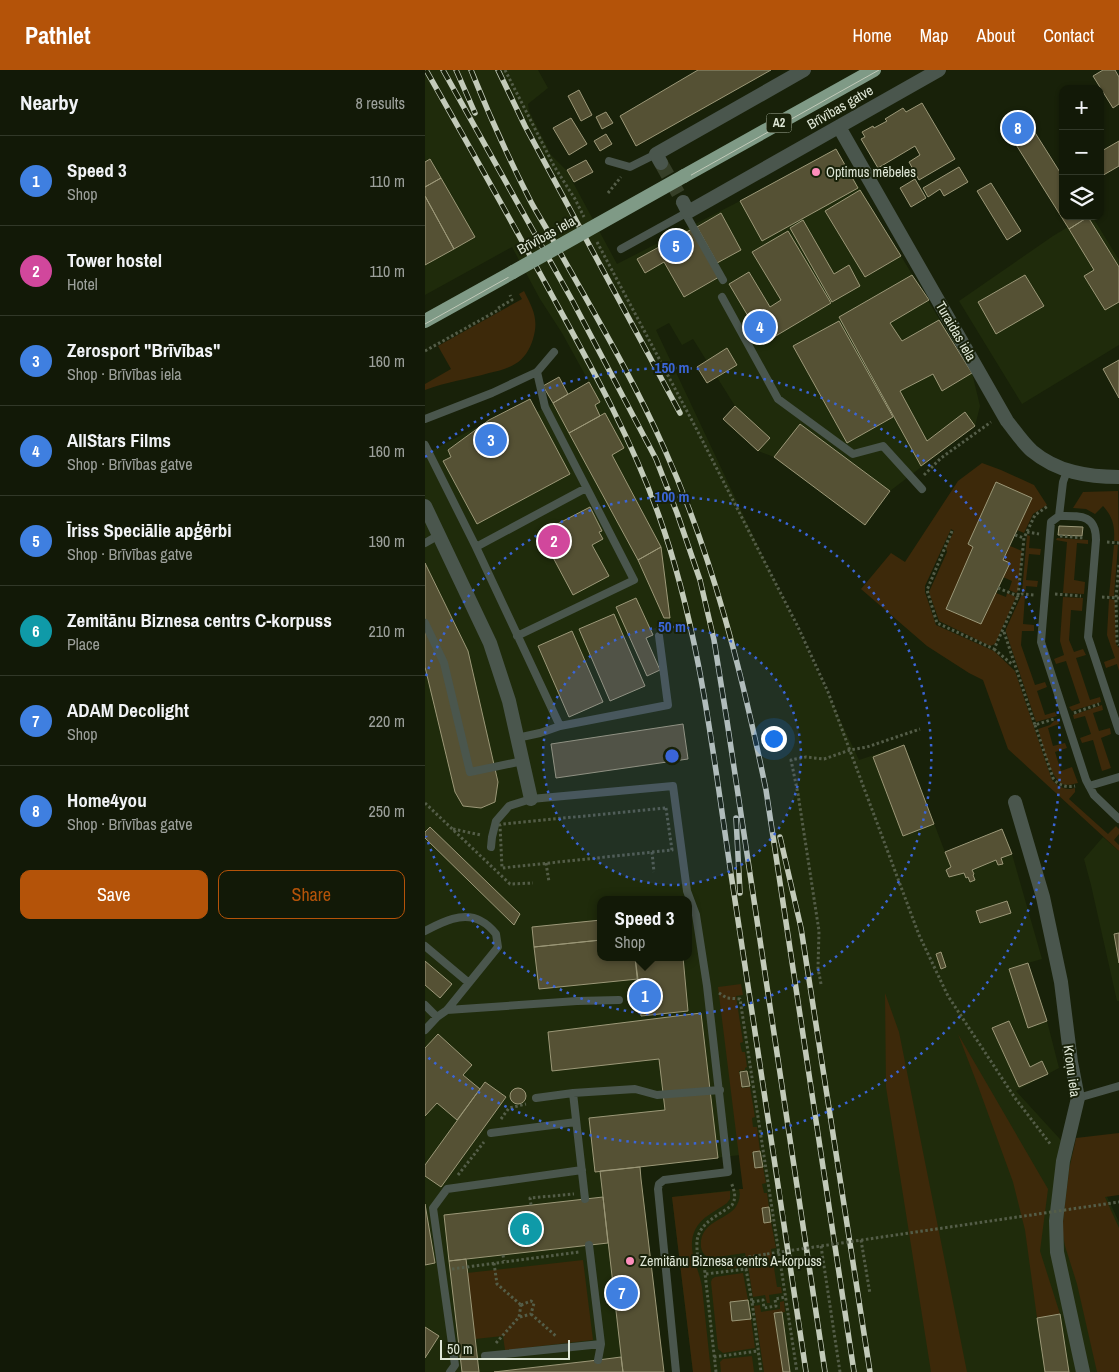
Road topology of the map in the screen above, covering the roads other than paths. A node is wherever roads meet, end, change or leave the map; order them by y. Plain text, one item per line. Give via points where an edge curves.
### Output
1 (804, 70) edge
2 (873, 70) edge
3 (939, 70) edge
4 (839, 127) junction
5 (658, 158) joint
6 (609, 161) dead end
7 (683, 176) joint
8 (685, 209) junction
9 (621, 249) dead end
10 (723, 280) dead end
11 (722, 297) dead end
12 (425, 321) edge
13 (554, 352) dead end
14 (537, 372) junction
15 (425, 419) edge
16 (425, 445) edge
17 (1067, 471) junction
18 (1119, 477) edge
19 (919, 486) road end
20 (586, 488) junction
21 (425, 506) edge
22 (1059, 516) junction
23 (439, 535) junction
24 (425, 543) edge
25 (476, 547) junction
26 (425, 623) edge
27 (517, 636) junction
28 (659, 636) dead end
29 (560, 726) junction
30 (1119, 730) edge
31 (517, 738) junction
32 (523, 761) junction
33 (1119, 776) edge
34 (1089, 786) junction
35 (531, 800) junction
36 (1015, 802) dead end
37 (1119, 818) edge
38 (491, 847) dead end
39 (689, 896) edge
40 (692, 904) edge
41 (425, 931) edge
42 (425, 946) edge
43 (469, 983) junction
44 (619, 1000) dead end
45 (425, 1005) edge
46 (447, 1010) junction
47 (437, 1017) junction
48 (425, 1030) edge
49 (1119, 1086) edge
50 (720, 1090) junction
51 (573, 1093) junction
52 (536, 1098) dead end
53 (1078, 1098) junction
54 (576, 1122) junction
55 (491, 1133) dead end
56 (582, 1170) junction
57 (585, 1196) road end
58 (590, 1248) road end
59 (601, 1344) junction
60 (485, 1356) road end
61 (598, 1360) dead end
62 (452, 1369) edge
63 (677, 1372) edge
64 (1083, 1372) edge

1 - 5 street
2 - 7 highway, Brīvības gatve / A2
3 - 4 street, Brīvības gatve
4 - 8 street, Brīvības gatve
4 - 17 street, Turaidas iela via 1003,419 1031,450
5 - 6 lane via 630,167
7 - 12 highway, Brīvības iela / A2, bridge
8 - 9 lane
8 - 10 lane
11 - 19 lane via 778,399 853,454 883,446
13 - 14 lane
14 - 15 lane
14 - 20 lane via 545,407
16 - 25 lane
17 - 18 street, Turaidas iela
17 - 22 lane
20 - 25 lane
20 - 27 lane via 634,580
21 - 23 street
22 - 30 lane via 1080,516 1089,519 1095,527 1088,637
22 - 34 lane via 1051,522 1049,535 1041,642
23 - 24 lane
23 - 31 street via 490,643
25 - 27 lane
26 - 32 lane via 444,663 470,772
27 - 29 lane
28 - 29 lane via 668,705
29 - 31 lane
31 - 32 street
32 - 35 street
33 - 34 lane
34 - 37 lane via 1094,796
35 - 38 lane via 509,806 496,821
35 - 39 lane via 673,786
36 - 53 street, Kroņu iela via 1043,898 1061,982
40 - 50 lane via 707,986
41 - 43 lane via 449,919 473,917 483,921 496,934 498,947
42 - 43 lane
43 - 46 lane
44 - 46 lane
45 - 47 lane
46 - 47 lane
47 - 48 lane
49 - 53 lane
50 - 51 lane via 657,1095 635,1089
50 - 63 lane via 728,1172 664,1180 657,1189
51 - 52 lane
51 - 54 lane
53 - 64 street, Kroņu iela via 1063,1161 1056,1221 1057,1252
54 - 55 lane
54 - 56 lane
56 - 57 lane
56 - 62 lane via 447,1189 433,1208
58 - 59 lane
59 - 60 lane
59 - 61 lane

